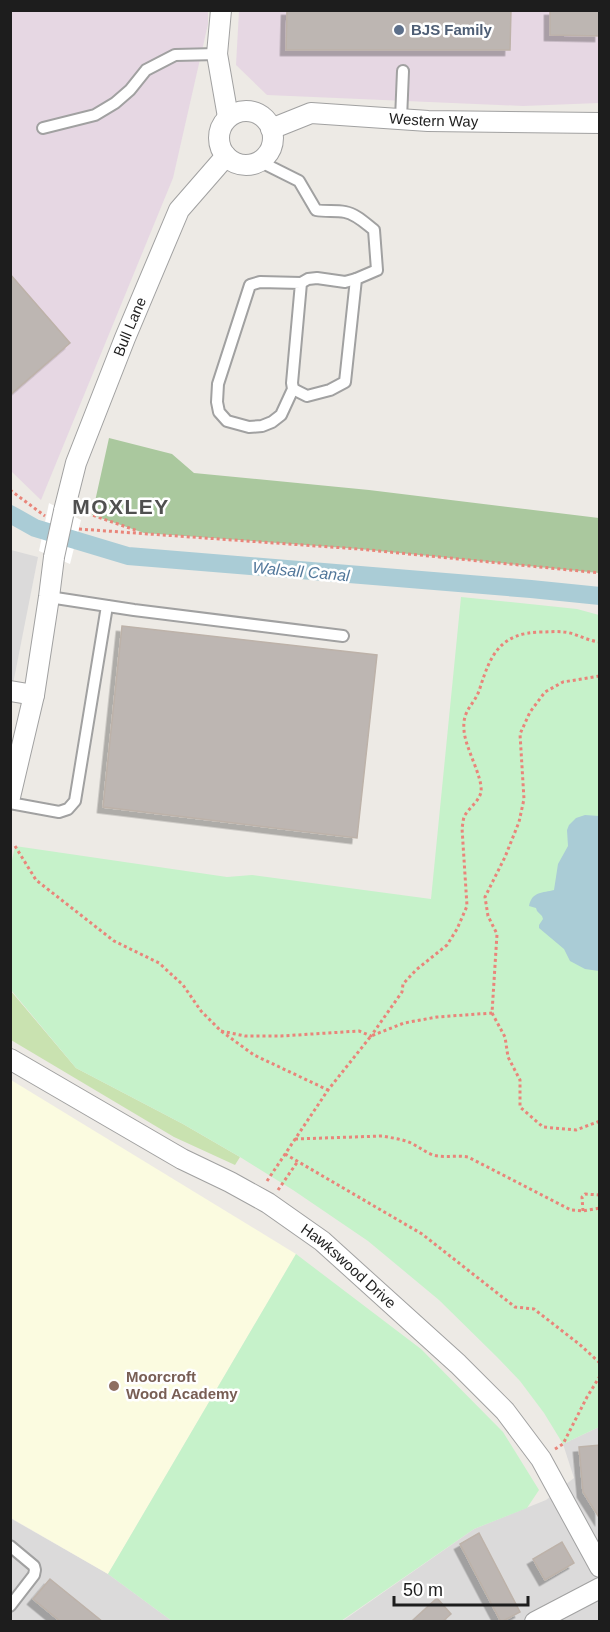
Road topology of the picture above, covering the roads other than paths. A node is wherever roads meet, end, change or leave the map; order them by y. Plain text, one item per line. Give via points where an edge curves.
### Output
1 (221, 10) edge
2 (217, 54) junction
3 (403, 71) dead end
4 (228, 117) junction
5 (400, 119) junction
6 (600, 123) edge
7 (43, 128) dead end
8 (271, 129) junction
9 (226, 156) junction
10 (259, 161) junction
11 (356, 279) junction
12 (301, 283) junction
13 (293, 389) junction
14 (50, 597) junction
15 (107, 606) junction
16 (343, 636) dead end
17 (10, 691) edge
18 (34, 695) junction
19 (10, 797) edge
20 (10, 803) edge
21 (10, 1059) edge
22 (10, 1546) edge
23 (600, 1567) edge
24 (600, 1588) edge
25 (10, 1606) edge
26 (535, 1622) edge

1 - 2 street
2 - 4 street
2 - 7 lane via 175,55 146,69 130,90 95,115
3 - 5 lane
4 - 8 street via 253,112 261,115
4 - 9 street via 219,140
5 - 6 street, Western Way
5 - 8 street, Western Way via 311,113
8 - 10 street via 271,147
9 - 10 street via 242,164
9 - 14 street, Bull Lane, bridge via 179,210 121,348 76,463 54,557
10 - 11 lane via 299,181 316,210 348,212 374,230 377,270
11 - 12 lane via 345,282 317,278
11 - 13 lane via 345,382 307,396
12 - 13 lane
12 - 13 lane via 250,285 218,384 219,412 227,421 262,426 281,415
14 - 15 lane
14 - 18 street
15 - 16 lane
15 - 20 lane via 75,801 59,812
17 - 18 street
18 - 19 street
21 - 23 street, Hawkswood Drive via 182,1159 268,1203 322,1241 505,1411 542,1459
22 - 25 lane via 35,1570
24 - 26 street

